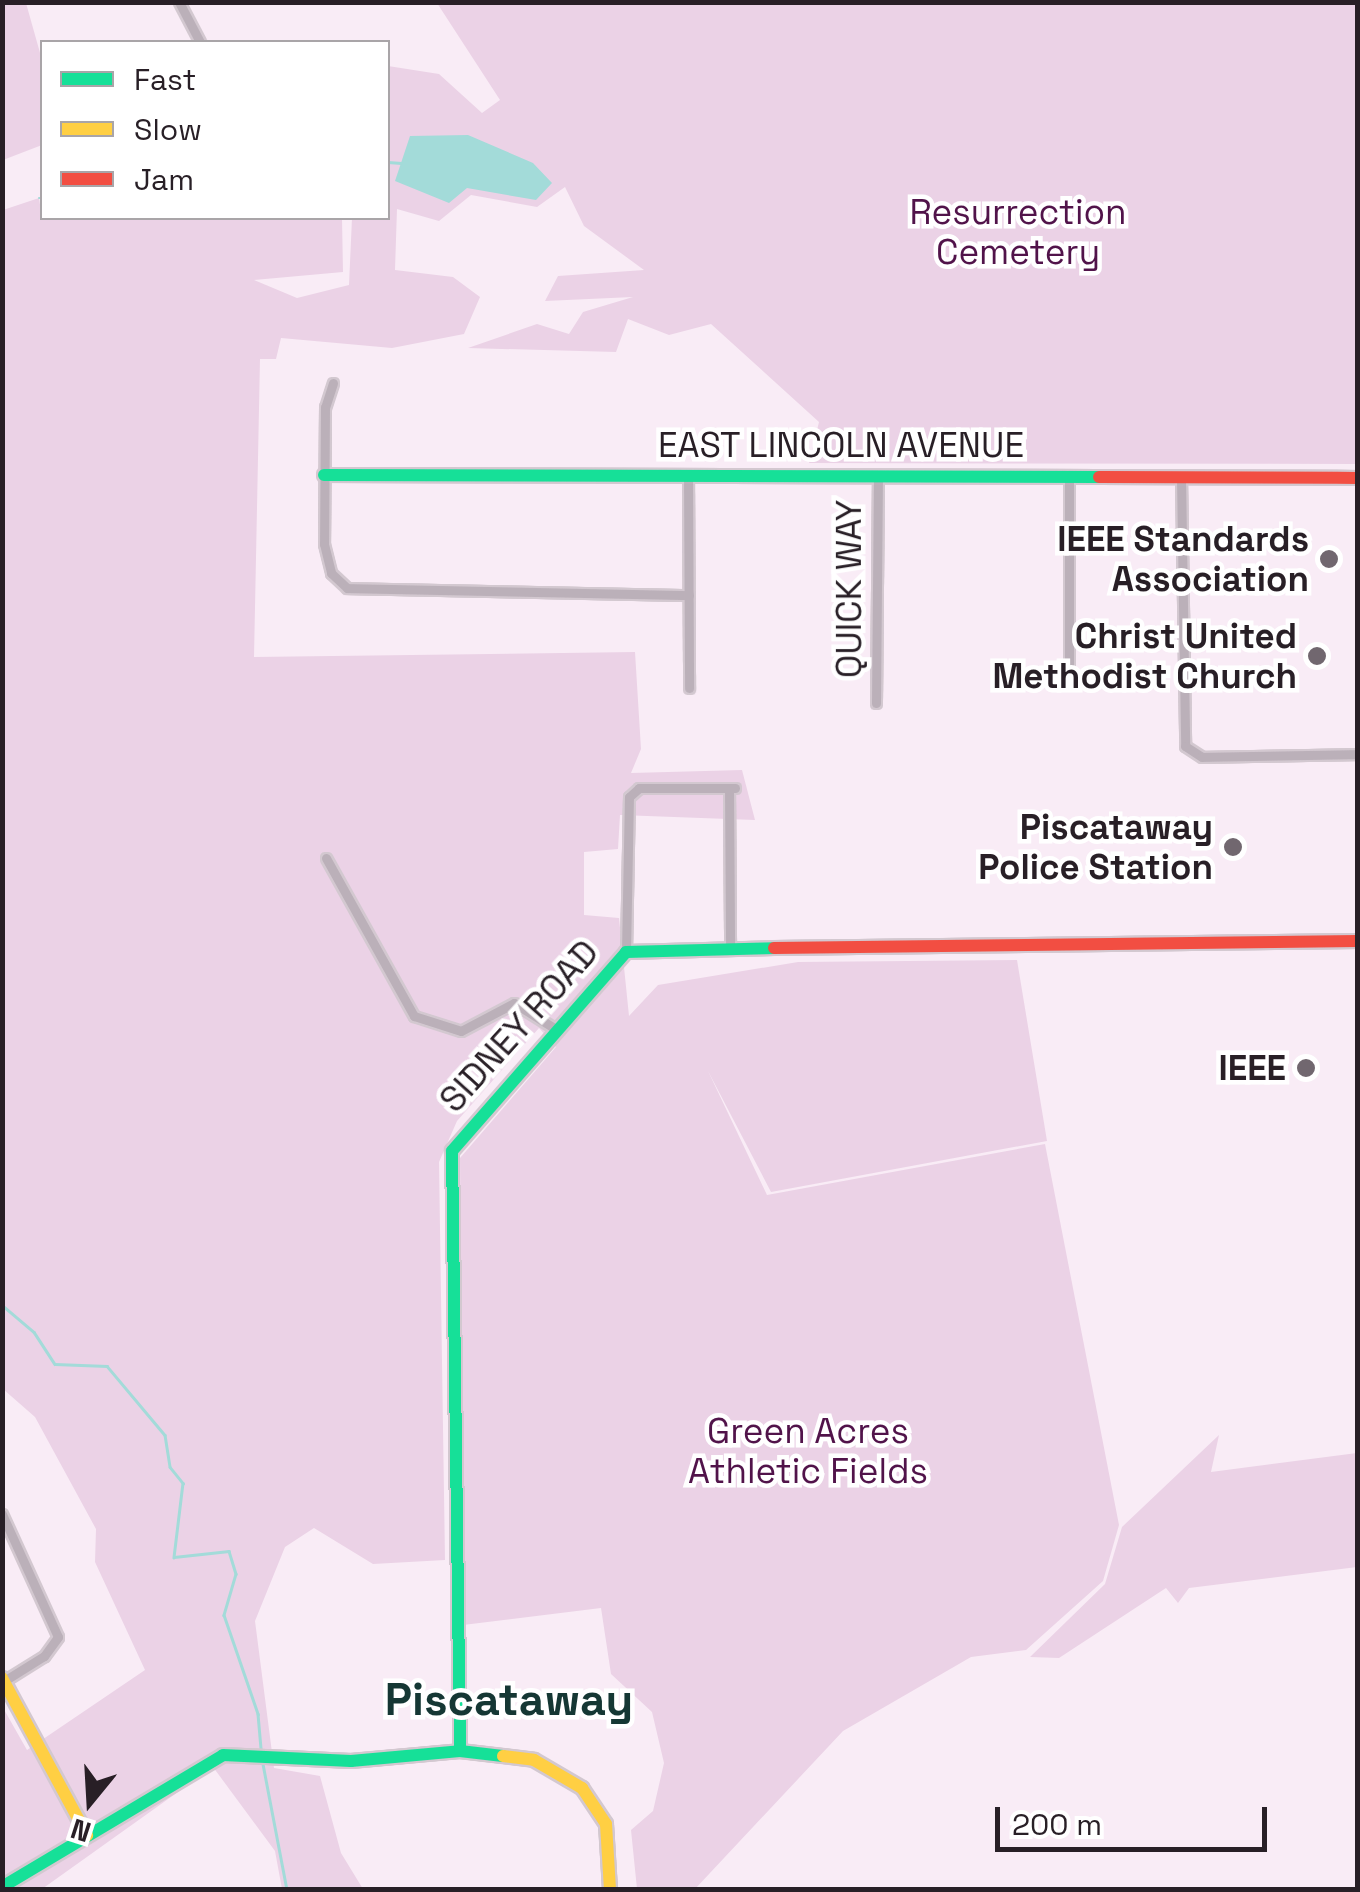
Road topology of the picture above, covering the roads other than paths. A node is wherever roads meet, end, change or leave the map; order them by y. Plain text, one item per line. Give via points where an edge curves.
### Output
1 (179, 2) edge
2 (199, 40) edge
3 (333, 384) dead end
4 (688, 474) junction
5 (324, 475) junction
6 (878, 476) junction
7 (1069, 477) junction
8 (1182, 477) junction
9 (1358, 478) edge
10 (689, 596) junction
11 (1068, 666) dead end
12 (689, 688) dead end
13 (876, 703) dead end
14 (1358, 754) edge
15 (326, 858) dead end
16 (1358, 941) edge
17 (730, 946) junction
18 (626, 952) junction
19 (554, 1028) junction
20 (2, 1514) edge
21 (3, 1680) edge
22 (460, 1750) junction
23 (87, 1835) junction
24 (2, 1888) edge
25 (610, 1890) edge

1 - 2 street
3 - 5 street via 325,407
4 - 5 street, EAST LINCOLN AVENUE
4 - 6 street, EAST LINCOLN AVENUE
4 - 10 street
5 - 10 street via 324,544 332,573 347,588
6 - 7 street, EAST LINCOLN AVENUE
6 - 13 street, QUICK WAY
7 - 8 street, EAST LINCOLN AVENUE
7 - 11 street
8 - 9 street, EAST LINCOLN AVENUE
8 - 14 street via 1185,746 1202,756
10 - 12 street
15 - 19 street via 414,1016 461,1031 514,1004
16 - 17 street, SIDNEY ROAD
17 - 18 street, SIDNEY ROAD
17 - 18 street via 732,788 639,788 626,802
18 - 19 street, SIDNEY ROAD
19 - 22 street, SIDNEY ROAD via 460,1135 448,1170
20 - 21 street via 58,1636 44,1656
21 - 23 street
22 - 23 street via 352,1760 214,1758
22 - 25 street via 534,1760 582,1788 606,1824
23 - 24 street

